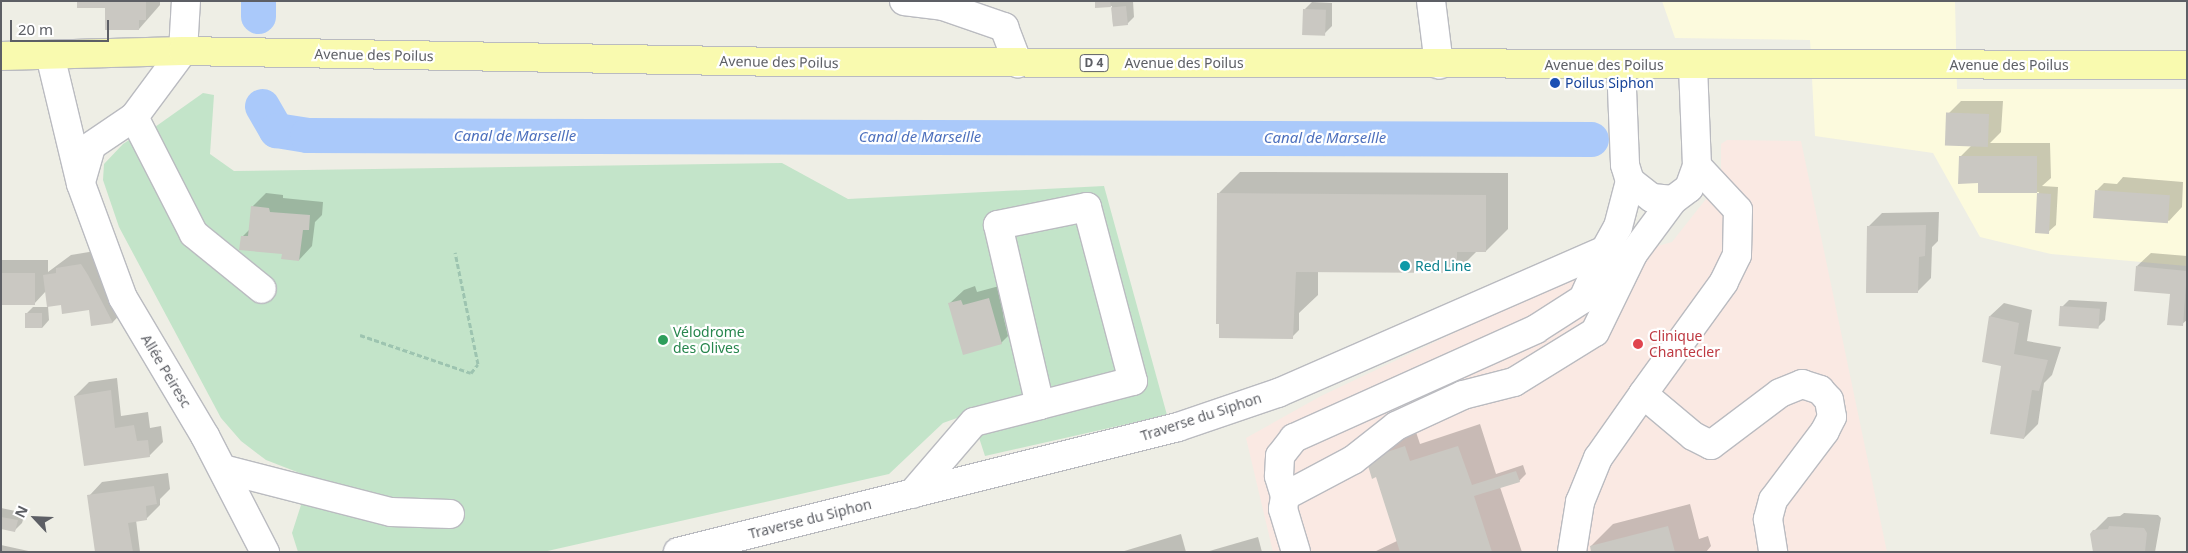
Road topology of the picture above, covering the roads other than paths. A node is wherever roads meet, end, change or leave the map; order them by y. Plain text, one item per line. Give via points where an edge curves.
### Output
1 (186, 1) edge
2 (904, 1) edge
3 (1431, 1) edge
4 (183, 51) junction
5 (50, 55) junction
6 (1, 56) edge
7 (1018, 63) junction
8 (1439, 64) junction
9 (1621, 64) junction
10 (1692, 65) junction
11 (2187, 65) edge
12 (134, 117) junction
13 (1697, 166) junction
14 (1630, 181) junction
15 (81, 184) junction
16 (1673, 200) junction
17 (1605, 250) junction
18 (262, 289) dead end
19 (1643, 394) junction
20 (1040, 405) junction
21 (223, 468) junction
22 (912, 494) junction
23 (1286, 496) junction
24 (450, 514) dead end
25 (265, 552) edge
26 (678, 552) edge
27 (1296, 552) edge
28 (1572, 552) edge
29 (1773, 552) edge

1 - 4 street
2 - 7 street via 943,6 1004,27
3 - 8 street
4 - 5 main road, Avenue des Poilus / D 4
4 - 7 main road, Avenue des Poilus / D 4 via 764,62
4 - 12 street
5 - 6 main road, Avenue des Poilus / D 4
5 - 15 street, Allée Peiresc
7 - 8 main road, Avenue des Poilus / D 4
8 - 9 main road, Avenue des Poilus / D 4
9 - 10 main road, Avenue des Poilus / D 4
9 - 14 street via 1625,165
10 - 11 main road, Avenue des Poilus / D 4
10 - 13 street
12 - 15 street via 91,146
12 - 18 street via 194,234
13 - 16 street via 1689,188
13 - 19 street via 1738,210 1737,255 1724,282
14 - 16 street via 1652,198
14 - 17 street via 1618,226
15 - 21 street, Allée Peiresc via 123,298
16 - 23 street via 1633,254 1595,332 1514,382 1463,395 1396,426 1353,460
17 - 22 street, Traverse du Siphon via 1278,393 1178,428
17 - 23 street via 1583,299 1536,329 1294,438 1280,456 1279,476
19 - 28 street via 1598,458 1580,502
19 - 29 street via 1693,436 1711,445 1780,392 1802,384 1820,390 1829,400 1832,417 1825,431 1773,500 1768,519
20 - 20 street via 1133,381 1087,207 998,225
20 - 22 street via 974,422
21 - 24 street via 391,512
21 - 25 street, Allée Peiresc
22 - 26 street, Traverse du Siphon
23 - 27 street via 1283,509

